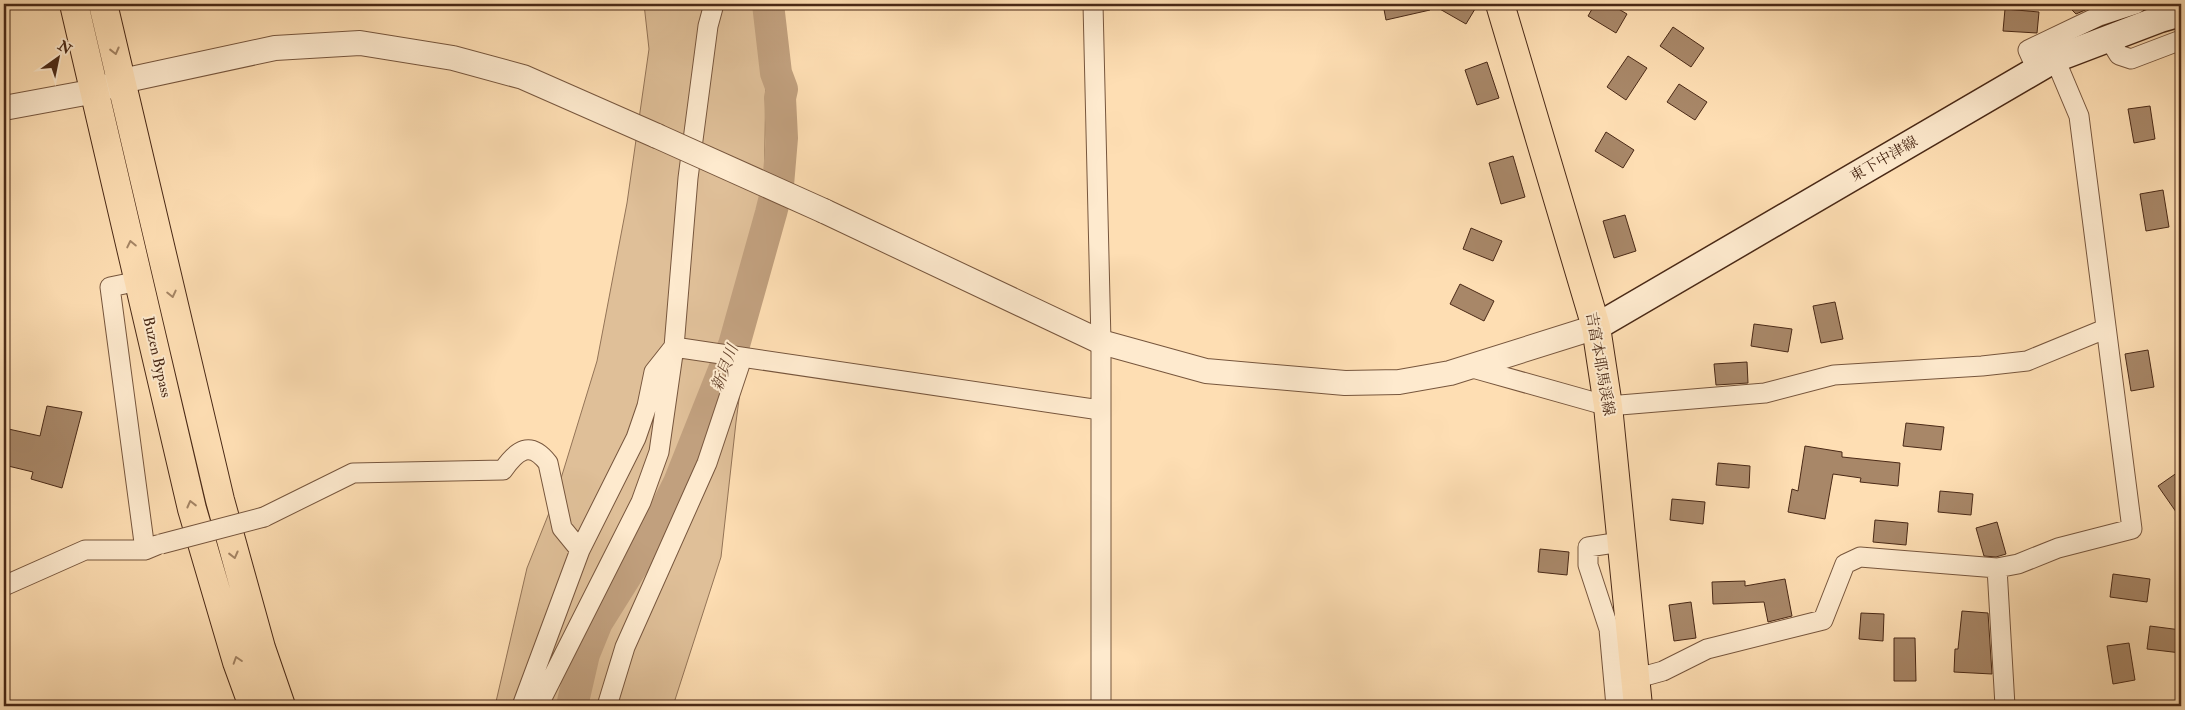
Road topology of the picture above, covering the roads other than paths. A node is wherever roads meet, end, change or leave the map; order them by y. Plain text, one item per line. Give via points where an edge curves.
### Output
1 (74, 4) edge
2 (104, 4) edge
3 (714, 4) edge
4 (1093, 4) edge
5 (1500, 4) edge
6 (2136, 4) edge
7 (2181, 13) edge
8 (2109, 39) junction
9 (2181, 40) edge
10 (2046, 65) junction
11 (122, 81) junction
12 (96, 90) junction
13 (4, 108) edge
14 (139, 281) junction
15 (1596, 327) junction
16 (2105, 329) junction
17 (1101, 342) junction
18 (674, 348) junction
19 (742, 358) junction
20 (1469, 367) junction
21 (1608, 406) junction
22 (1100, 410) junction
23 (153, 547) junction
24 (580, 550) junction
25 (1997, 568) junction
26 (4, 586) edge
27 (1619, 628) junction
28 (1634, 678) junction
29 (253, 706) edge
30 (282, 706) edge
31 (522, 706) edge
32 (538, 706) edge
33 (607, 706) edge
34 (1101, 706) edge
35 (1616, 706) edge
36 (1638, 706) edge
37 (2005, 706) edge

1 - 12 main road, Buzen Bypass
2 -> 11 main road, Buzen Bypass
3 - 18 street via 708,26 688,178
4 - 17 street
5 - 15 main road, 吉富本耶馬渓線
6 - 10 street via 2099,16 2028,50
7 - 8 main road, 東下中津線
8 - 9 street via 2119,55 2130,59
8 - 10 main road, 東下中津線
10 - 15 main road, 東下中津線
10 - 16 street via 2079,116
11 - 12 street
11 - 17 street, bridge via 275,48 360,42 453,58 523,77 824,211
11 -> 30 main road, Buzen Bypass via 220,500 260,648
12 - 13 street
14 -> 12 main road, Buzen Bypass
14 - 23 street via 110,288
29 -> 14 main road, Buzen Bypass via 192,509
15 - 20 street
15 - 21 main road, 吉富本耶馬渓線
16 - 21 street via 2027,361 1834,375 1765,393
16 - 25 street via 2132,529
17 - 20 street via 1206,371 1345,383 1399,382
17 - 22 street
18 - 19 street
18 - 24 street via 654,372 636,438
18 - 32 street via 659,452 641,502
19 - 22 street
19 - 33 street via 708,463 625,647
20 - 21 street
21 - 27 main road, 吉富本耶馬渓線 via 1621,542
22 - 34 street
23 - 24 street, bridge via 264,517 353,473 503,470 513,455 531,450 548,464 562,528
23 - 26 street via 85,550
24 - 31 street
25 - 28 street via 1860,557 1845,564 1823,620 1707,649 1663,671
25 - 37 street
27 - 28 main road, 吉富本耶馬渓線
27 - 35 street
28 - 36 main road, 吉富本耶馬渓線

